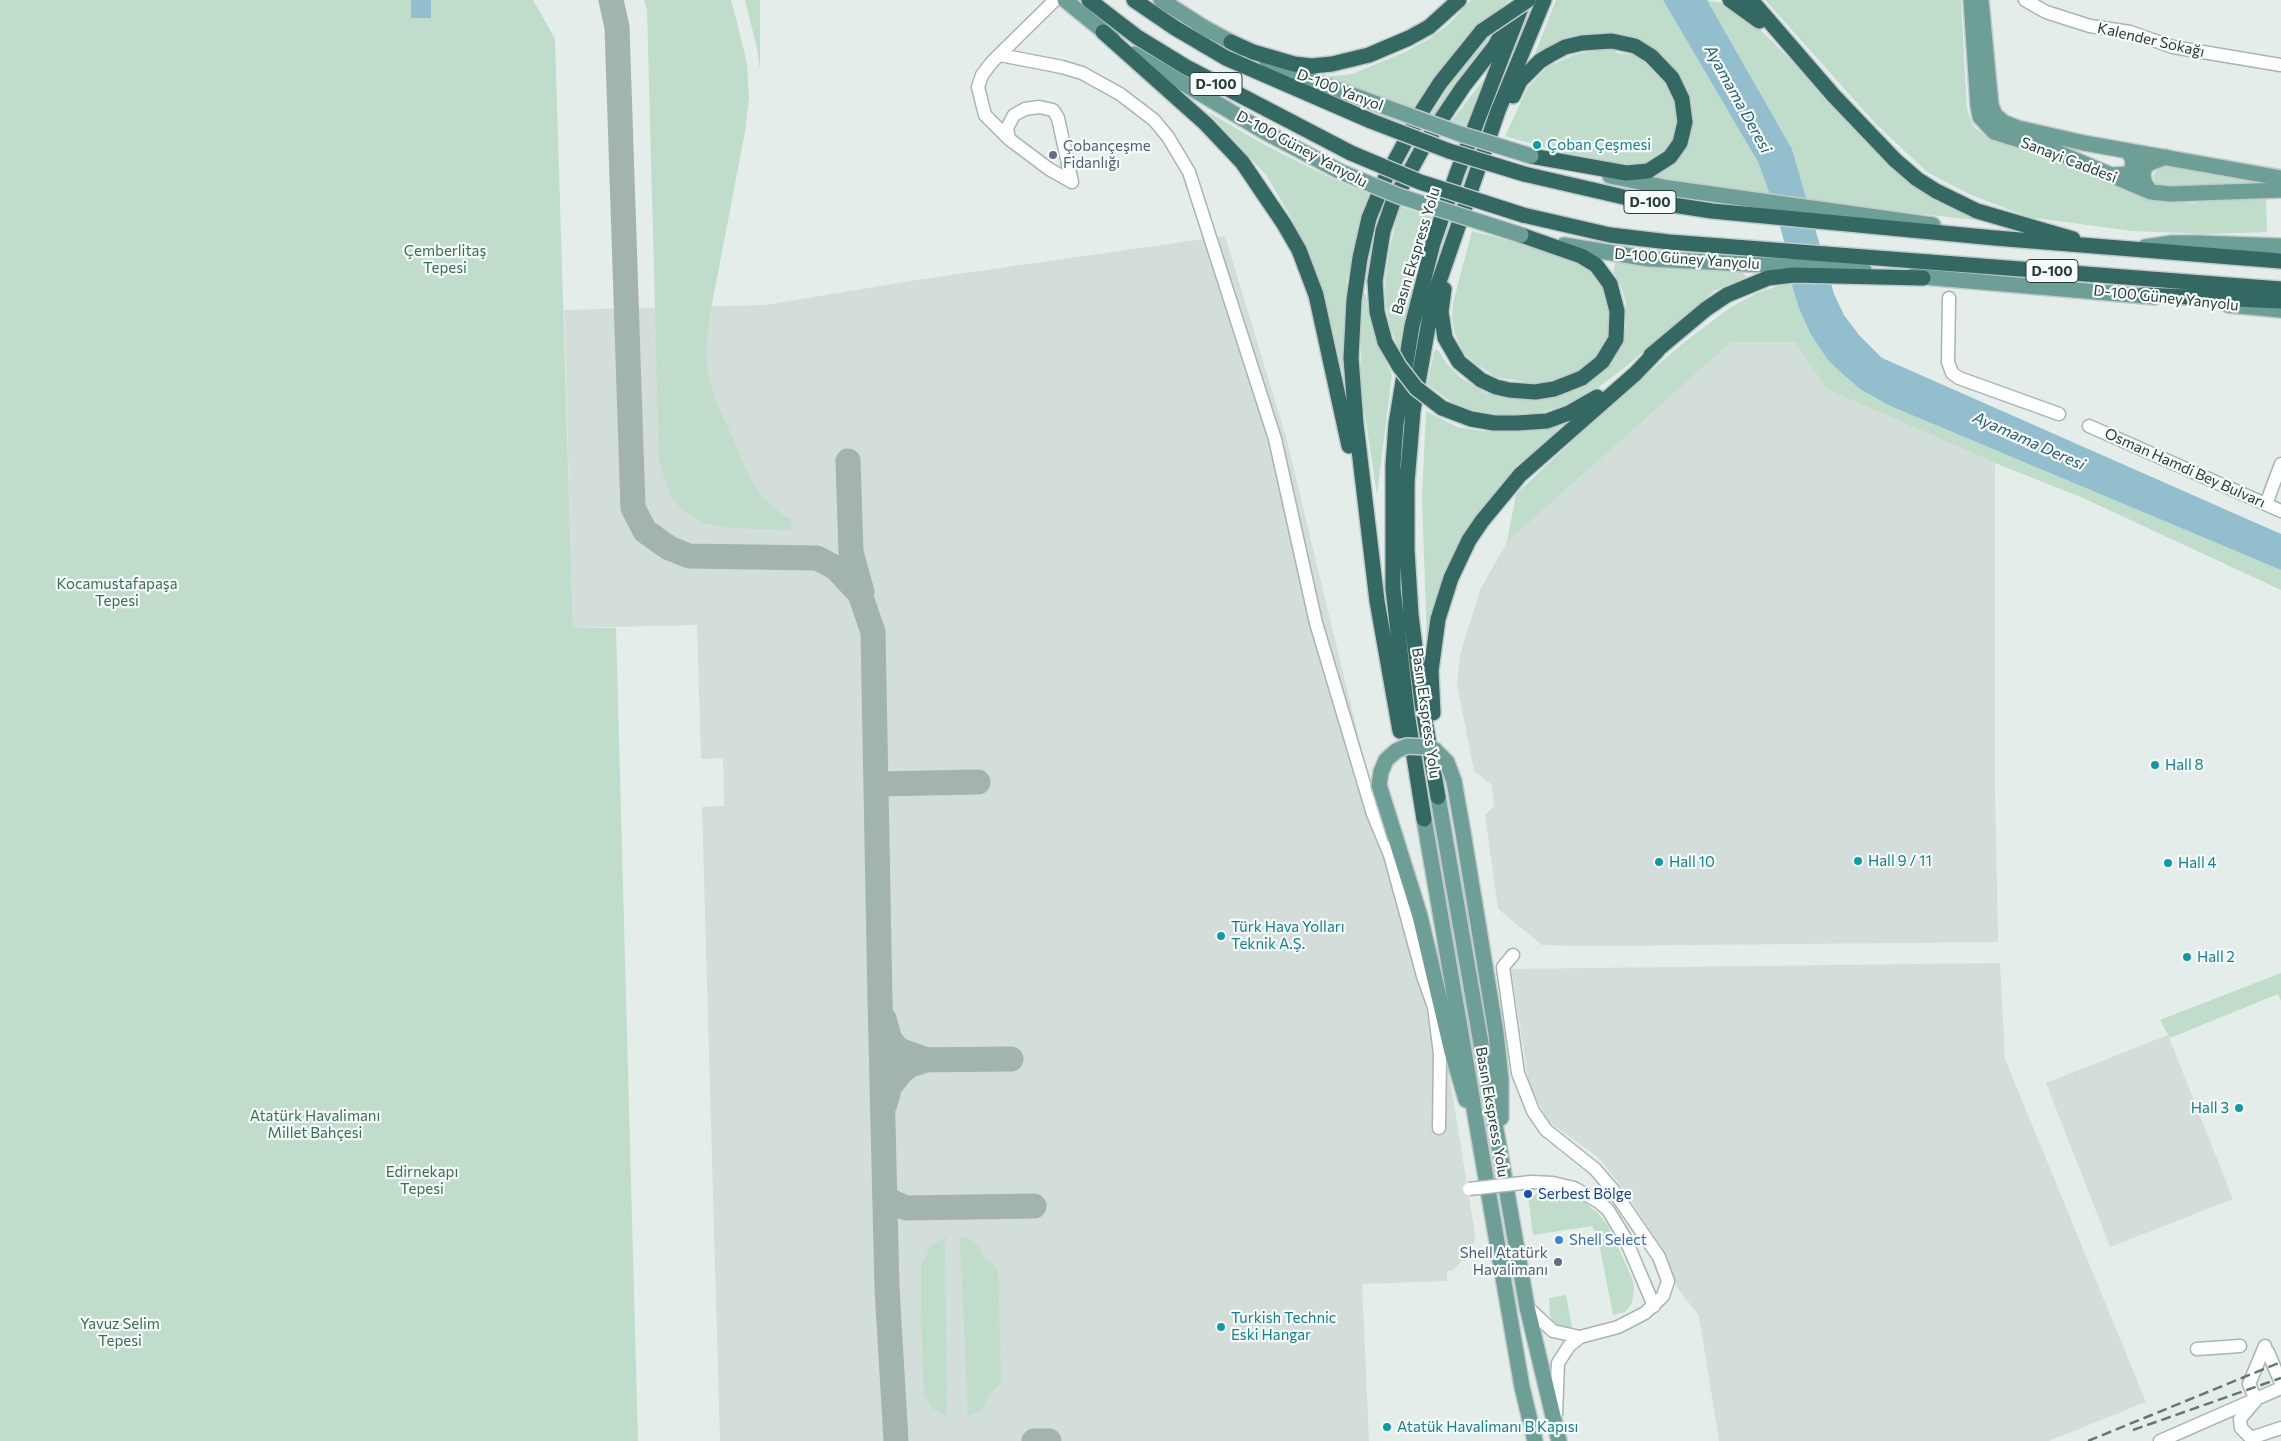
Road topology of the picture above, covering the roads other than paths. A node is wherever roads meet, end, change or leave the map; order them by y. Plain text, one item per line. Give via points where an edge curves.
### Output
1 (1055, 0) edge
2 (1064, 0) edge
3 (1089, 0) edge
4 (1134, 0) edge
5 (1160, 0) edge
6 (1459, 0) edge
7 (1517, 0) edge
8 (1524, 0) edge
9 (1528, 0) edge
10 (1544, 0) edge
11 (1730, 0) edge
12 (1751, 0) edge
13 (1970, 0) edge
14 (1981, 0) edge
15 (2025, 0) edge
16 (1103, 32) junction
17 (1231, 42) junction
18 (1789, 46) junction
19 (1000, 55) junction
20 (2281, 65) edge
21 (1491, 134) junction
22 (1009, 139) junction
23 (2128, 151) junction
24 (1531, 156) junction
25 (2166, 156) junction
26 (2113, 175) junction
27 (2281, 178) edge
28 (2281, 190) edge
29 (2151, 192) junction
30 (1456, 234) junction
31 (1521, 235) junction
32 (1995, 238) junction
33 (2095, 246) junction
34 (2281, 246) edge
35 (2135, 250) junction
36 (2281, 261) edge
37 (1923, 278) junction
38 (2281, 288) edge
39 (2143, 295) junction
40 (1949, 298) dead end
41 (2281, 301) edge
42 (2281, 310) edge
43 (1658, 350) junction
44 (2059, 414) dead end
45 (2089, 426) dead end
46 (2281, 464) edge
47 (2266, 504) junction
48 (1366, 508) junction
49 (2281, 511) edge
50 (1438, 797) junction
51 (1424, 819) junction
52 (1513, 954) dead end
53 (1476, 1117) junction
54 (1439, 1128) dead end
55 (1500, 1152) junction
56 (1470, 1189) dead end
57 (1654, 1306) junction
58 (1527, 1307) junction
59 (1580, 1338) junction
60 (2240, 1346) dead end
61 (2197, 1349) dead end
62 (2281, 1383) edge
63 (2281, 1388) edge
64 (2256, 1400) junction
65 (1556, 1425) junction
66 (2281, 1428) edge
67 (1535, 1441) edge
68 (1559, 1441) edge
69 (2160, 1441) edge

1 - 19 street
2 - 16 main road, D-100 Güney Yanyolu
3 - 38 highway, D-100, bridge via 1186,67 1352,153 1428,184 1523,215 1610,235 1669,242
4 - 32 highway, D-100, bridge via 1226,58 1450,152 1524,174 1587,190 1687,208
5 - 17 main road, D-100 Yanyol
6 - 17 highway via 1429,27 1409,38 1369,55 1332,64 1294,64
7 - 43 highway, bridge via 1503,33 1426,142 1393,202 1383,231 1375,281 1377,312 1385,342 1416,388 1442,408 1471,420 1494,424 1546,421 1569,413 1588,403
8 - 51 highway, Basın Ekspress Yolu via 1431,252 1412,326 1396,424 1392,474 1393,588 1407,712
9 - 48 highway, bridge via 1482,31 1454,63 1422,111 1385,180 1369,218 1360,258 1352,335 1354,397
10 - 21 highway, Basın Ekspress Yolu
11 - 18 highway
12 - 18 highway
13 - 26 main road, Sanayi Caddesi via 1978,106 1986,126 1994,132 2052,150
14 - 23 main road, Sanayi Caddesi via 1989,96 1995,115 2018,128
15 - 20 street, Kalender Sokağı via 2046,12 2090,26 2130,32 2173,47
16 - 31 main road, D-100 Güney Yanyolu, bridge via 1158,70 1282,142 1341,172 1399,196
16 - 48 highway via 1206,124 1242,162 1299,250 1318,303 1353,470
17 - 24 main road, D-100 Yanyol, bridge via 1298,75 1460,134
18 - 33 highway via 1895,160 1930,187 1969,208
19 - 22 street via 982,75 978,87 985,115
19 - 54 street via 1075,71 1120,94 1154,120 1189,172 1276,439 1316,623 1434,1007 1440,1054
21 - 24 highway via 1520,81 1530,70 1565,47 1612,41 1635,46 1661,67 1679,89 1685,110 1684,133 1670,156 1648,171 1626,173
21 - 30 highway, Basın Ekspress Yolu
22 - 22 street via 1007,128 1014,115 1039,107 1053,110 1058,118 1072,182
23 - 25 main road, Sanayi Caddesi
23 - 26 main road via 2133,160 2132,170 2129,174
24 - 32 main road, D-100 Yanyol via 1669,188 1946,227
25 - 27 main road, Sanayi Caddesi
25 - 29 main road via 2144,168 2145,184
26 - 29 main road, Sanayi Caddesi
28 - 29 main road, Sanayi Caddesi via 2185,194
30 - 31 highway via 1441,312 1442,329 1451,351 1470,372 1496,387 1520,392 1554,389 1582,378 1608,355 1616,339 1614,296 1605,275 1596,265 1581,256
30 - 50 highway, Basın Ekspress Yolu via 1426,326 1413,411 1407,483 1411,615
31 - 37 main road, D-100 Güney Yanyolu via 1649,259 1843,269
32 - 33 highway, D-100
33 - 35 highway, D-100
34 - 35 main road via 2172,243
35 - 36 highway, D-100
37 - 39 main road, D-100 Güney Yanyolu
37 - 43 highway via 1794,275 1768,278 1726,295
39 - 41 highway
39 - 42 main road, D-100 Güney Yanyolu
40 - 44 street via 1948,362 1952,373 1958,378
43 - 50 highway via 1520,475 1482,521 1460,558 1443,598 1433,643 1431,694
45 - 47 street, Osman Hamdi Bey Bulvarı
46 - 47 street
47 - 49 street, Osman Hamdi Bey Bulvarı
48 - 51 highway via 1393,696 1413,793
50 - 55 main road, Basın Ekspress Yolu
51 - 53 main road, Basın Ekspress Yolu
52 - 57 street via 1503,967 1518,1072 1532,1111 1546,1130 1603,1178 1660,1257 1668,1281 1663,1296
53 - 55 main road, bridge via 1467,1104 1460,1083 1425,935 1379,785 1386,760 1407,746 1435,750 1447,762 1454,781 1498,1048
53 - 67 main road, Basın Ekspress Yolu via 1522,1386
55 - 58 main road, Basın Ekspress Yolu
56 - 57 street, bridge via 1531,1182 1553,1183 1574,1188 1594,1198 1608,1210 1625,1238
57 - 59 street via 1633,1321
58 - 59 street via 1552,1331
58 - 65 main road, Basın Ekspress Yolu
59 - 65 street via 1569,1346 1558,1363
60 - 61 street
62 - 64 street via 2266,1349 2249,1384
63 - 64 street
64 - 66 street via 2240,1419 2241,1428 2251,1438
64 - 69 street
65 - 68 main road, Basın Ekspress Yolu

